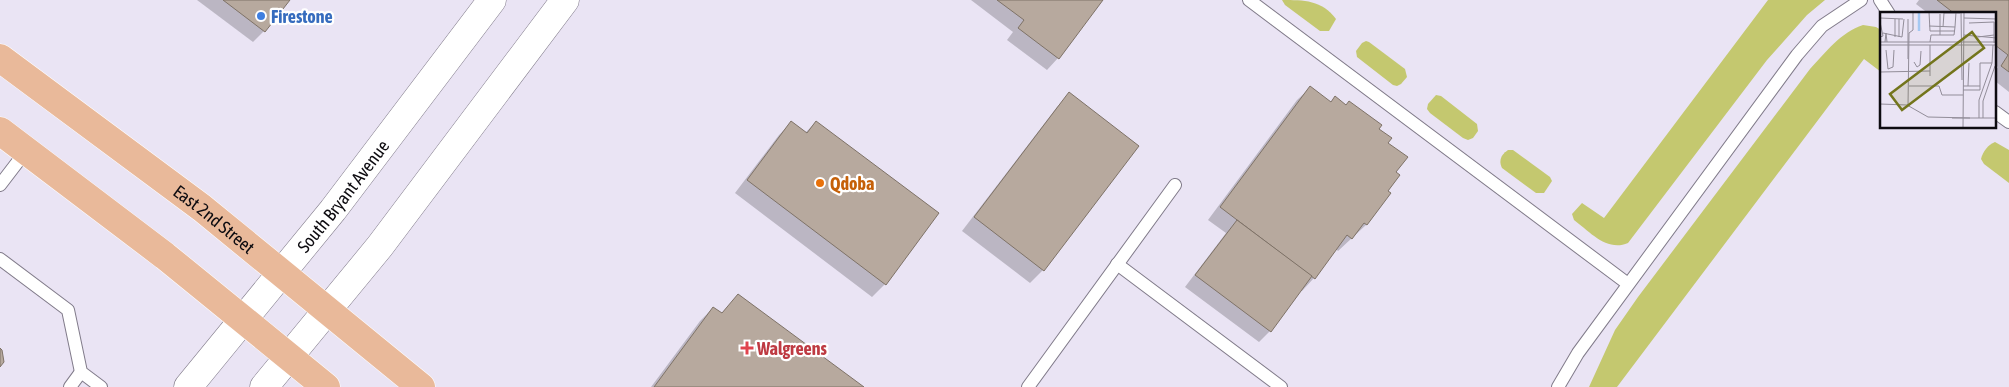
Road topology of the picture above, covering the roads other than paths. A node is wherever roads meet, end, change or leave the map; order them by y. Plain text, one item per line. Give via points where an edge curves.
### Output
1 (492, 0) edge
2 (565, 0) edge
3 (1250, 0) edge
4 (1861, 0) edge
5 (1880, 0) edge
6 (1888, 12) edge
7 (0, 58) edge
8 (1996, 113) edge
9 (2009, 122) edge
10 (0, 131) edge
11 (26, 151) junction
12 (0, 185) edge
13 (1175, 185) dead end
14 (0, 259) edge
15 (1117, 264) junction
16 (281, 273) junction
17 (1628, 284) junction
18 (327, 311) junction
19 (243, 319) junction
20 (289, 357) junction
21 (81, 372) junction
22 (70, 387) edge
23 (101, 387) edge
24 (188, 387) edge
25 (264, 387) edge
26 (326, 387) edge
27 (421, 387) edge
28 (1028, 387) edge
29 (1281, 387) edge
30 (1558, 387) edge

1 - 16 main road, South Bryant Avenue via 333,210
2 - 18 main road
3 - 17 lane
4 - 17 lane via 1822,26 1797,55
5 - 6 lane
7 - 16 main road, East 2nd Street via 202,208
8 - 9 lane
10 - 11 main road
11 - 12 lane
11 - 19 main road
13 - 15 lane
14 - 21 lane via 68,310
15 - 28 lane
15 - 29 lane
16 - 18 main road, East 2nd Street
16 - 19 main road, South Bryant Avenue
17 - 30 lane via 1578,353
18 - 20 main road
18 - 27 main road, East 2nd Street
19 - 20 main road
19 - 24 main road, South Bryant Avenue
20 - 25 main road
20 - 26 main road
21 - 22 lane
21 - 23 lane

